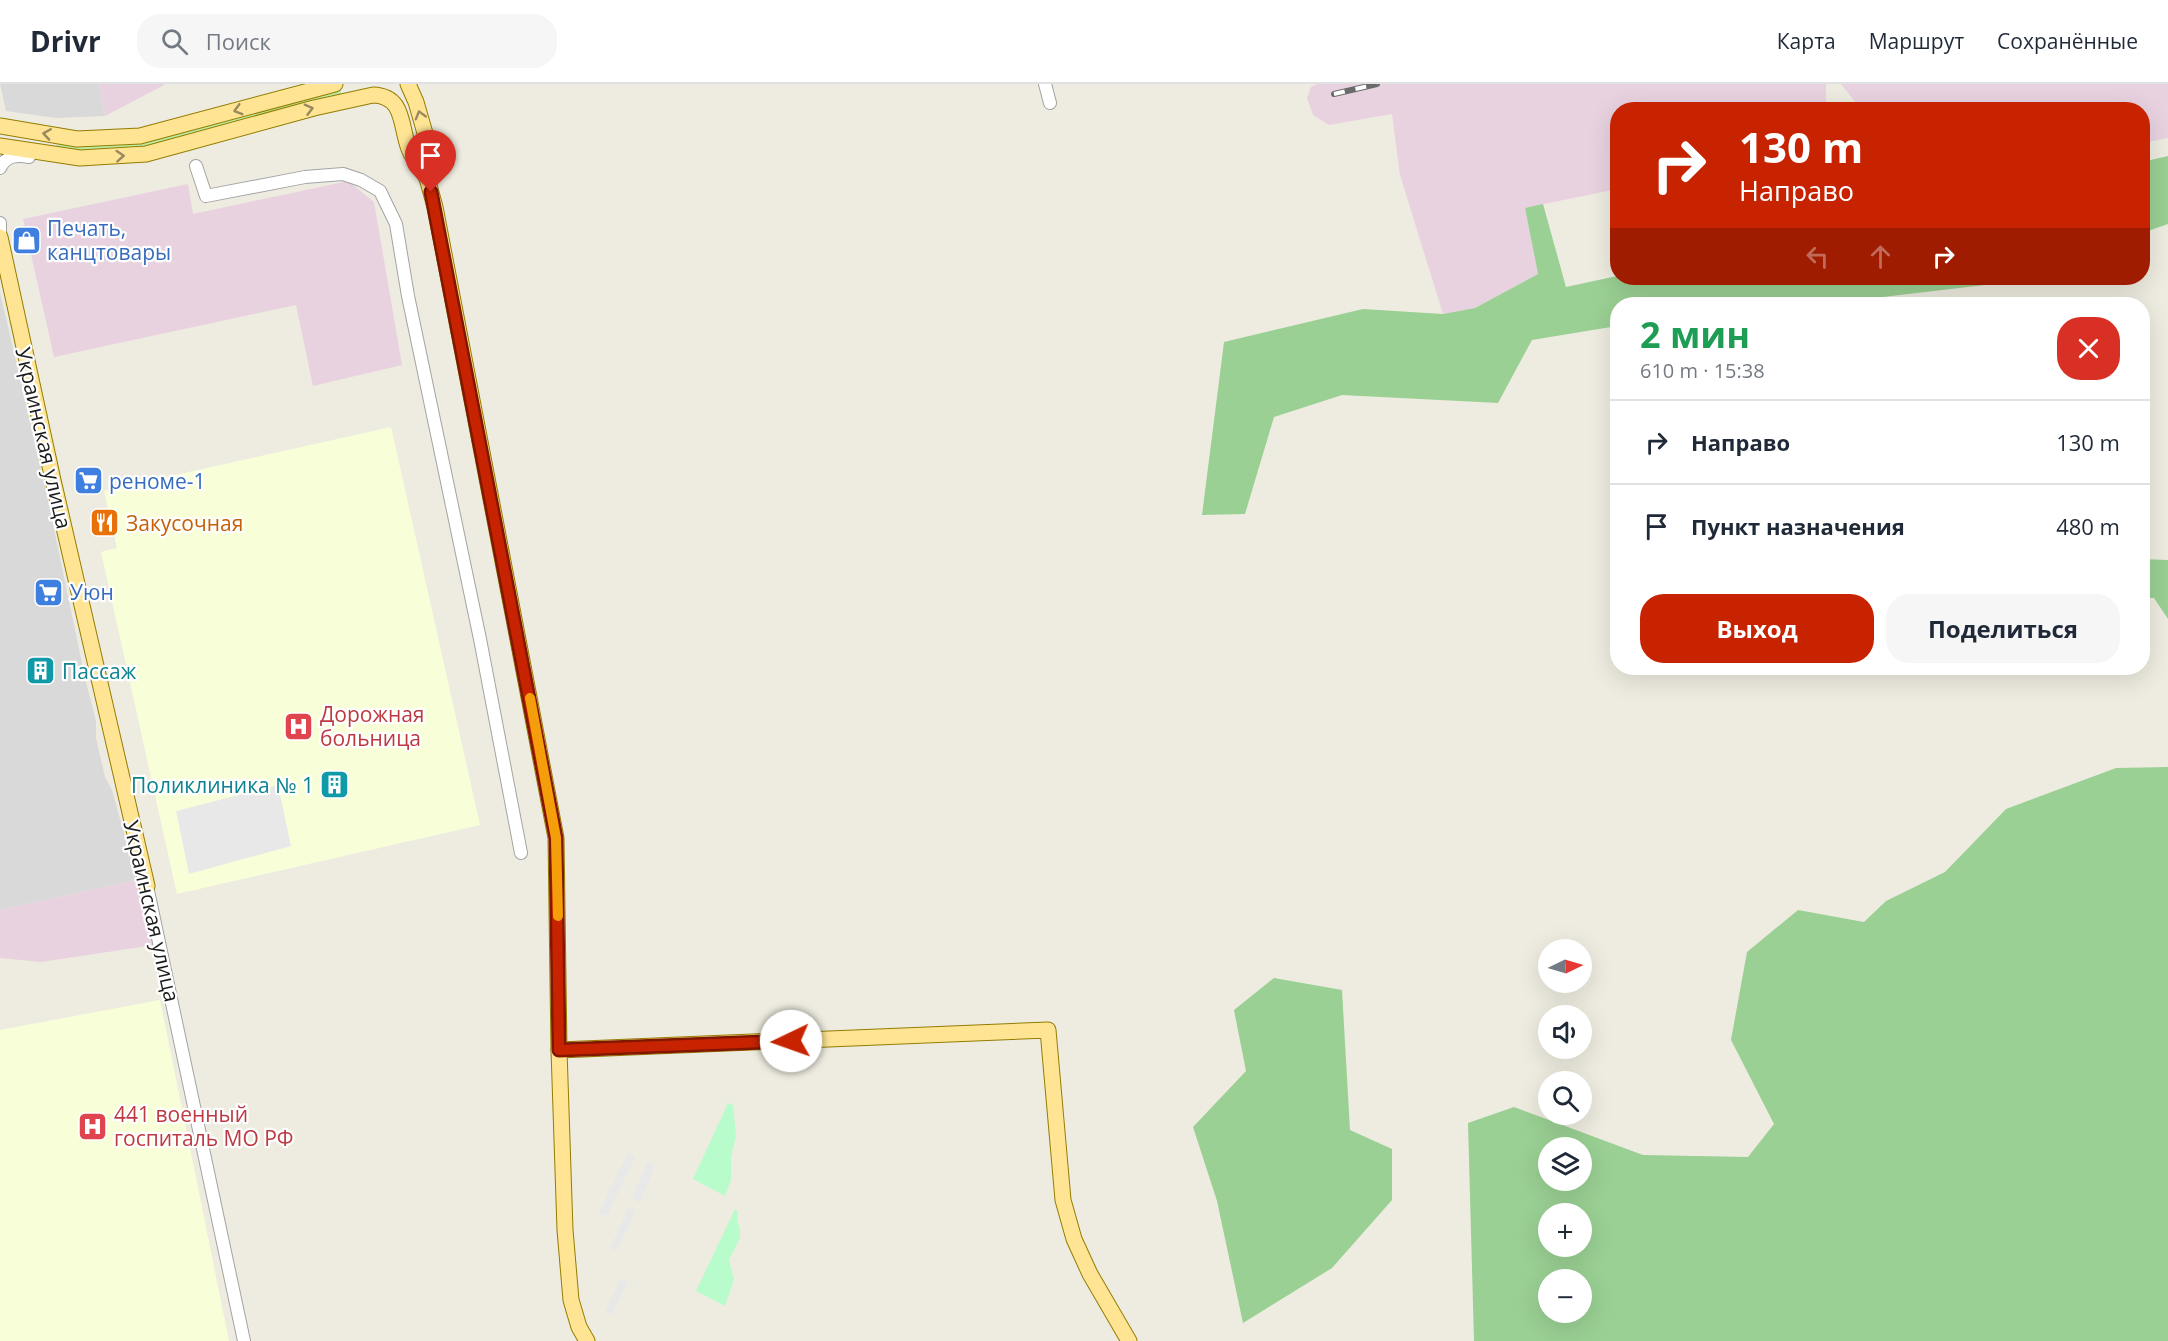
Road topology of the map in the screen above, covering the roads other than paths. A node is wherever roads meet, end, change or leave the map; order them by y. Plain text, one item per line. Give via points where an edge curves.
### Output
1 (336, 84) edge
2 (408, 84) edge
3 (1045, 84) edge
4 (1050, 103) dead end
5 (0, 126) edge
6 (0, 146) edge
7 (80, 158) junction
8 (196, 166) dead end
9 (0, 168) edge
10 (427, 178) junction
11 (0, 223) edge
12 (0, 238) edge
13 (521, 853) dead end
14 (147, 886) joint
15 (559, 1050) junction
16 (244, 1341) edge
17 (587, 1341) edge
18 (1129, 1341) edge

1 -> 5 main road via 140,136 77,139
10 -> 2 main road via 429,147
3 - 4 street
6 - 7 main road
7 - 9 street via 12,156
7 -> 10 main road via 146,154 373,94 390,98 396,105 410,151
8 - 13 street via 206,196 305,177 343,174 380,191 396,224
10 - 15 main road via 556,838
11 - 12 street
12 - 14 main road, Украинская улица
14 - 16 street, Украинская улица
15 - 17 main road via 571,1300
15 - 18 main road via 1048,1029 1063,1200 1074,1239 1090,1274

